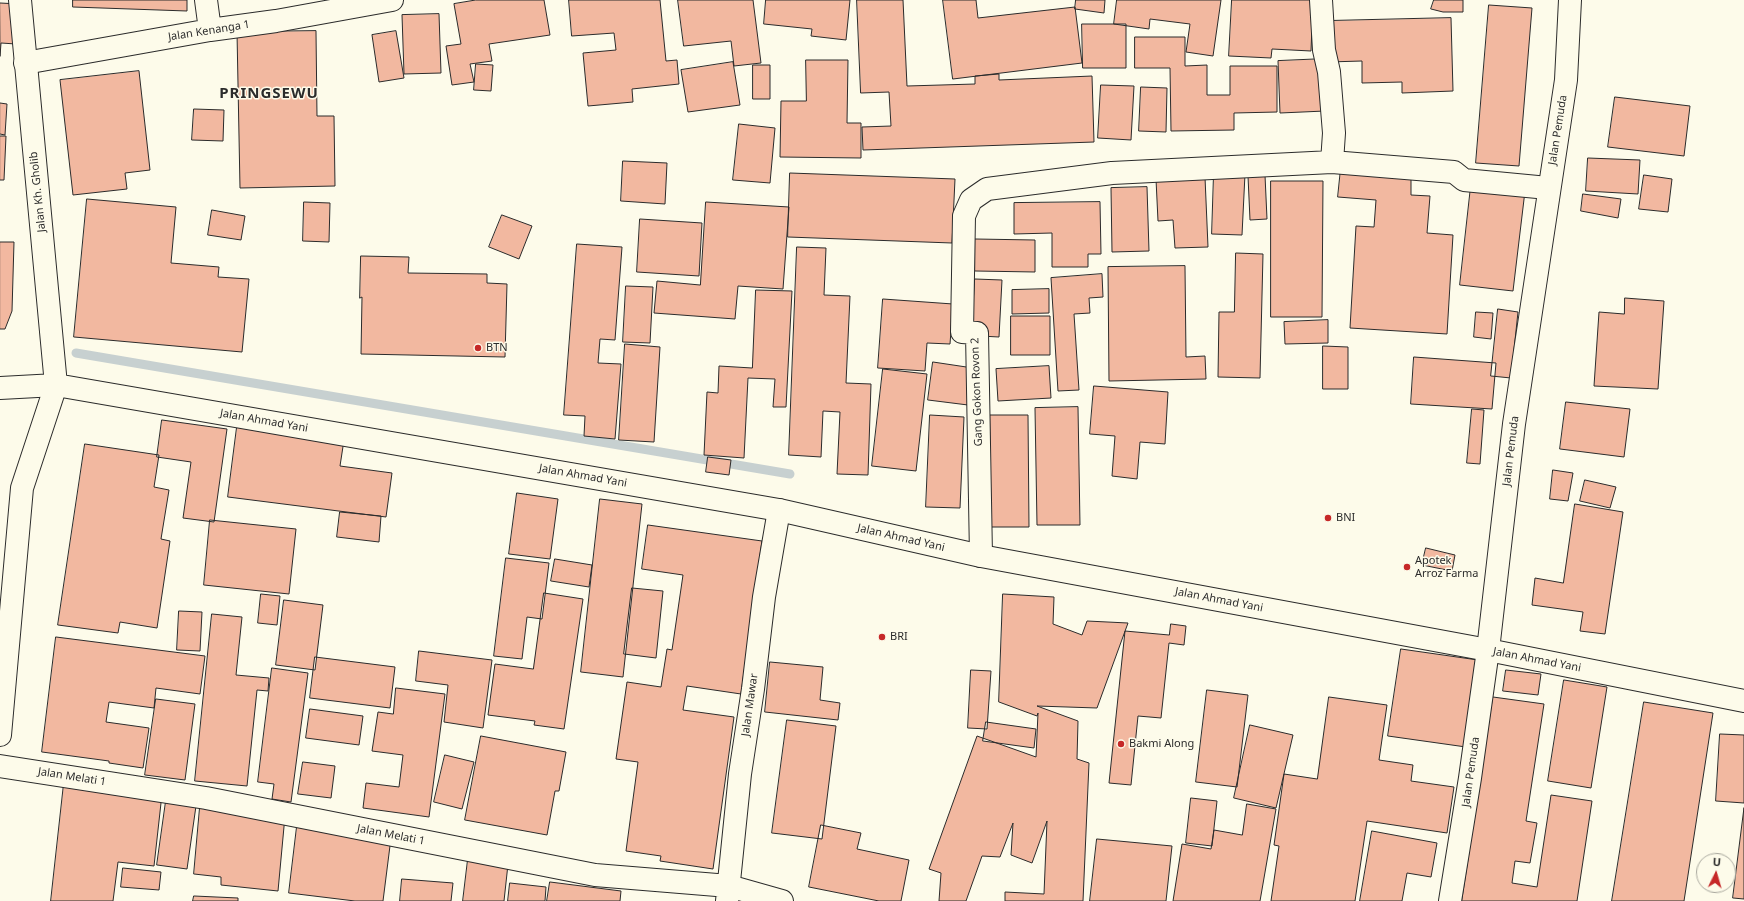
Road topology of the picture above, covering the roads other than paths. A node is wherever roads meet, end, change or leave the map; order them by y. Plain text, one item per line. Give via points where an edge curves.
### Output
1 (20, 0) edge
2 (206, 0) edge
3 (392, 0) edge
4 (1321, 0) edge
5 (1570, 0) edge
6 (210, 30) junction
7 (25, 64) junction
8 (1332, 162) junction
9 (1548, 188) junction
10 (56, 385) junction
11 (0, 388) edge
12 (779, 510) junction
13 (981, 556) junction
14 (1488, 650) junction
15 (1744, 701) edge
16 (0, 735) edge
17 (0, 766) edge
18 (728, 894) edge
19 (782, 901) edge
20 (1450, 901) edge

1 - 7 main road, Jalan Kh. Gholib
2 - 6 main road
3 - 6 main road, Jalan Kenanga 1
4 - 8 main road via 1334,133
5 - 9 main road, Jalan Pemuda via 1566,80
6 - 7 main road, Jalan Kenanga 1
7 - 10 main road, Jalan Kh. Gholib
8 - 9 main road via 1454,172 1464,180
8 - 13 main road, Gang Gokon Rovon 2 via 1112,173 987,189 971,200 964,216 962,332 977,333
9 - 14 main road, Jalan Pemuda via 1514,424
10 - 11 main road, Jalan Ahmad Yani
10 - 12 main road, Jalan Ahmad Yani
10 - 16 main road via 22,488
12 - 13 main road, Jalan Ahmad Yani
12 - 18 main road, Jalan Mawar via 764,597 740,774
13 - 14 main road, Jalan Ahmad Yani
14 - 15 main road, Jalan Ahmad Yani
14 - 20 main road, Jalan Pemuda
17 - 18 main road, Jalan Melati 1 via 206,798 595,875
18 - 19 main road, Jalan Melati 1

